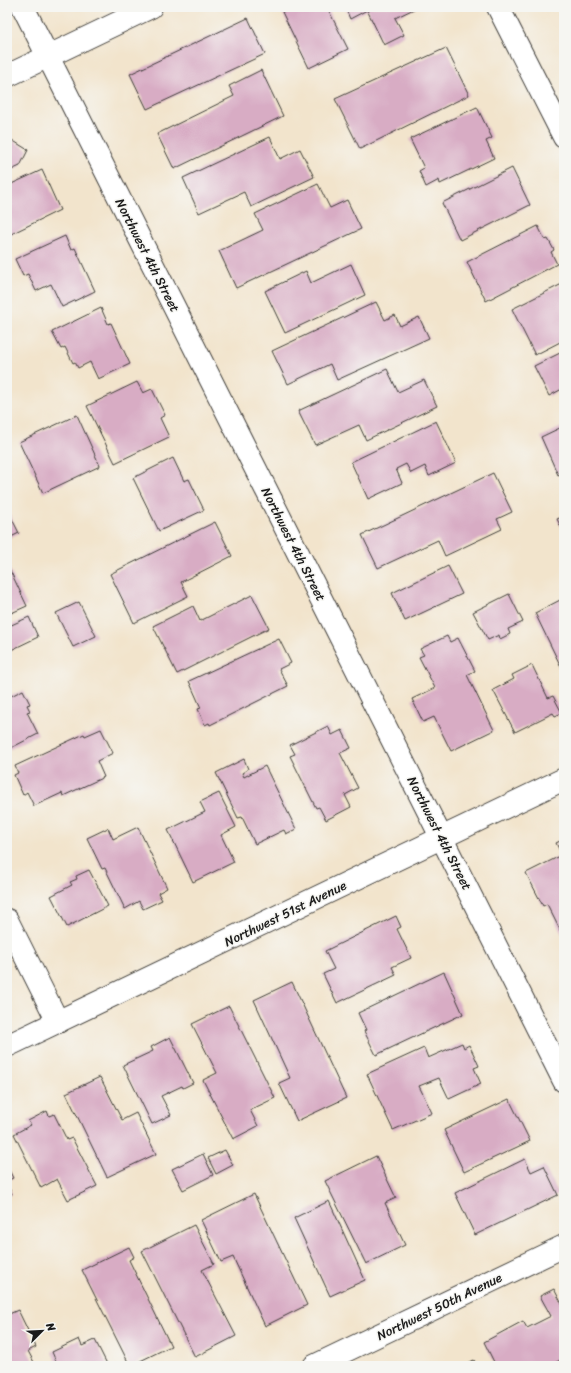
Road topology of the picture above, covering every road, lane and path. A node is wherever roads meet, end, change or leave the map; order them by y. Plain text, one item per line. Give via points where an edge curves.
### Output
1 (23, 7) edge
2 (151, 7) edge
3 (498, 7) edge
4 (48, 56) junction
5 (7, 76) edge
6 (564, 137) edge
7 (564, 779) edge
8 (442, 838) junction
9 (7, 920) edge
10 (58, 1022) junction
11 (7, 1046) edge
12 (564, 1081) edge
13 (564, 1246) edge
14 (314, 1366) edge

1 - 4 street, Northwest 4th Street
2 - 4 street
3 - 6 street
4 - 5 street
4 - 8 street, Northwest 4th Street
7 - 8 street, Northwest 51st Avenue
8 - 10 street, Northwest 51st Avenue
8 - 12 street, Northwest 4th Street
9 - 10 street
10 - 11 street, Northwest 51st Avenue
13 - 14 street, Northwest 50th Avenue

